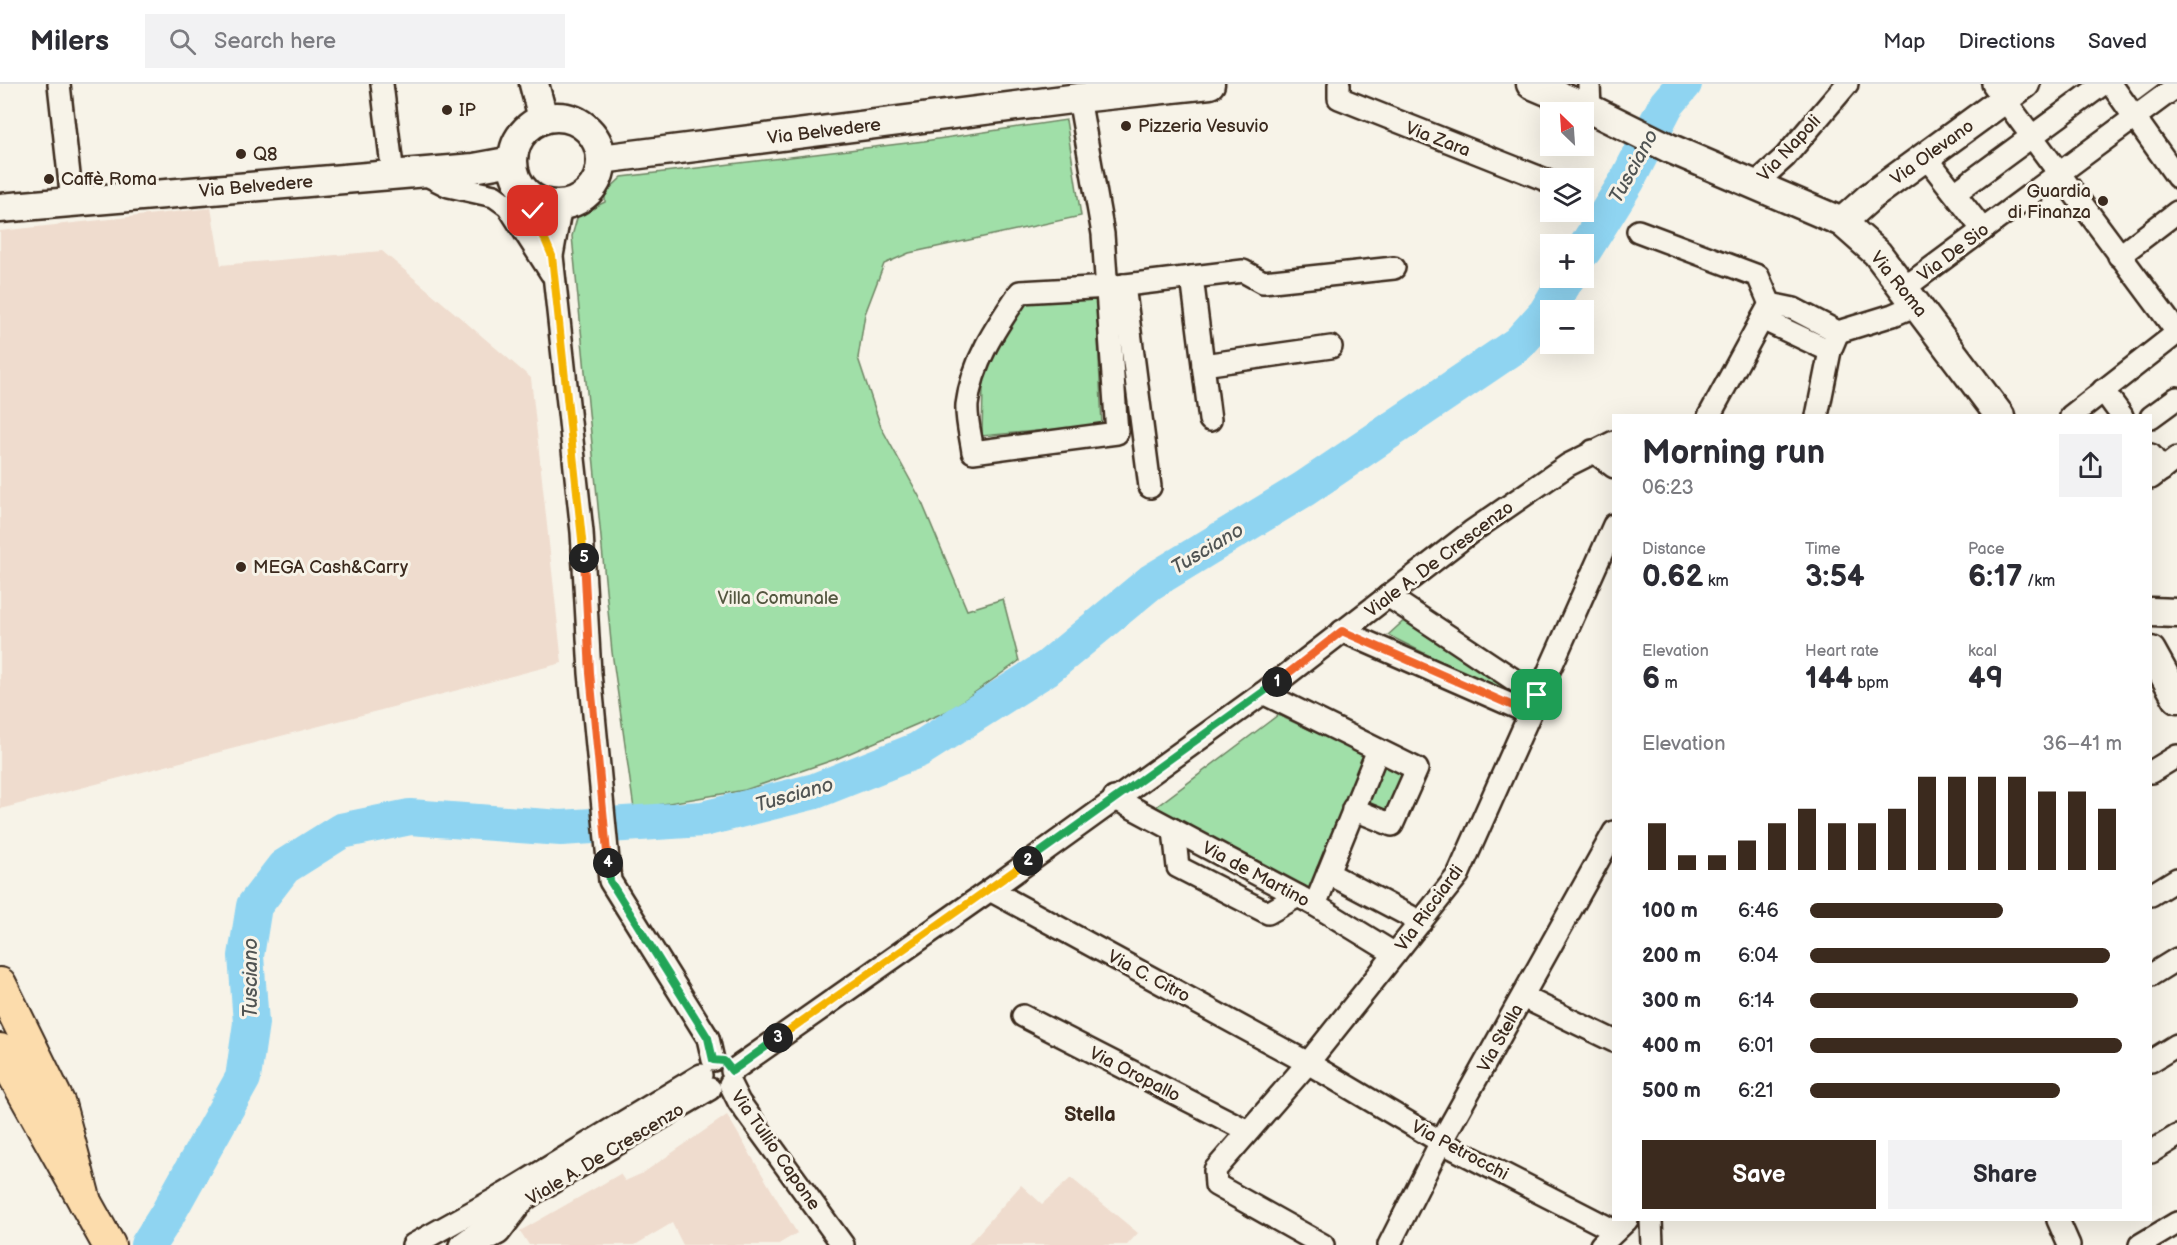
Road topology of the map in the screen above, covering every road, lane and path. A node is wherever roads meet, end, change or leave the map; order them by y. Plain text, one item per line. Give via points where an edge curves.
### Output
1 (59, 84) edge
2 (381, 84) edge
3 (534, 84) edge
4 (1210, 84) edge
5 (1339, 84) edge
6 (1531, 84) edge
7 (1847, 84) edge
8 (2103, 84) edge
9 (2111, 84) edge
10 (2177, 86) edge
11 (2007, 89) edge
12 (1050, 93) edge
13 (1079, 98) junction
14 (1596, 104) edge
15 (2135, 117) junction
16 (543, 118) junction
17 (2032, 137) junction
18 (1926, 157) junction
19 (601, 159) junction
20 (512, 161) junction
21 (422, 172) junction
22 (2058, 174) junction
23 (393, 175) junction
24 (2177, 177) edge
25 (1540, 178) edge
26 (1754, 185) junction
27 (1955, 193) junction
28 (529, 196) junction
29 (72, 202) junction
30 (561, 205) junction
31 (0, 208) edge
32 (2177, 212) edge
33 (1842, 222) junction
34 (1983, 230) junction
35 (1638, 231) dead end
36 (552, 256) junction
37 (2119, 256) junction
38 (1394, 268) dead end
39 (1192, 277) junction
40 (554, 279) junction
41 (1117, 286) junction
42 (1904, 303) junction
43 (1766, 312) junction
44 (2177, 333) edge
45 (1834, 341) junction
46 (1331, 347) dead end
47 (1203, 365) junction
48 (2103, 390) junction
49 (2177, 398) edge
50 (1710, 414) edge
51 (1818, 414) edge
52 (1998, 414) edge
53 (2074, 414) edge
54 (2121, 414) edge
55 (2152, 416) edge
56 (1210, 420) dead end
57 (1612, 443) edge
58 (1593, 451) junction
59 (1612, 465) edge
60 (1150, 487) dead end
61 (1612, 529) edge
62 (1388, 596) junction
63 (2152, 612) edge
64 (2177, 613) edge
65 (1342, 631) junction
66 (2152, 653) edge
67 (1263, 693) junction
68 (2177, 699) edge
69 (1533, 704) junction
70 (1378, 750) junction
71 (2177, 756) edge
72 (2152, 771) edge
73 (1114, 798) junction
74 (1353, 810) junction
75 (1174, 830) junction
76 (1612, 836) edge
77 (1328, 873) junction
78 (2177, 879) edge
79 (990, 890) junction
80 (2152, 894) edge
81 (1307, 901) junction
82 (1420, 922) junction
83 (1395, 954) junction
84 (2177, 959) edge
85 (2152, 974) edge
86 (0, 984) edge
87 (1523, 997) junction
88 (1023, 1016) dead end
89 (1612, 1040) edge
90 (2177, 1044) edge
91 (0, 1050) edge
92 (2152, 1059) edge
93 (1308, 1063) junction
94 (717, 1076) junction
95 (1248, 1131) junction
96 (2177, 1136) edge
97 (1441, 1142) junction
98 (2152, 1151) edge
99 (503, 1195) junction
100 (85, 1202) junction
101 (1651, 1221) edge
102 (2058, 1221) edge
103 (2177, 1223) edge
104 (1614, 1232) edge
105 (502, 1239) edge
106 (108, 1242) edge
107 (412, 1245) edge
108 (460, 1245) edge
109 (477, 1245) edge
110 (843, 1245) edge
111 (1323, 1245) edge
112 (1389, 1245) edge
113 (1652, 1245) edge
114 (2069, 1245) edge
115 (2140, 1245) edge

1 - 29 street
2 - 23 street
3 - 16 main road
4 - 13 main road, Via Belvedere
5 - 25 street, Via Zara via 1339,98
6 - 14 main road, Via Roma
7 - 26 street, Via Napoli via 1785,157
8 - 17 street
9 - 15 street
10 - 15 street, Via De Sio
11 - 17 street
11 - 18 main road, Via Olevano
11 - 22 street
12 - 13 main road, Via Belvedere
12 - 19 main road, Via Belvedere
13 - 41 street via 1103,234
14 - 26 main road, Via Roma via 1668,148
15 - 22 street, Via De Sio
15 - 24 street
16 - 19 main road via 557,116 583,124 592,134
16 - 20 main road via 521,135
17 - 22 street
17 - 27 street
18 - 27 street
18 - 33 main road, Via Olevano
19 - 30 main road via 592,189
20 - 21 main road, Via Belvedere
20 - 28 main road via 514,174
21 - 23 main road, Via Belvedere
21 - 40 street via 449,186 494,196 508,206
22 - 34 street, Via De Sio
22 - 37 street
23 - 29 main road, Via Belvedere
26 - 33 main road, Via Roma
27 - 34 street
28 - 30 main road
28 - 36 street
29 - 31 main road, Via Belvedere
30 - 36 street
32 - 37 street
33 - 42 main road, Via Roma via 1877,253
34 - 42 street, Via De Sio
35 - 43 street via 1758,276
36 - 40 street
37 - 44 street
38 - 39 street via 1263,282 1243,271
39 - 41 street
39 - 47 street
40 - 94 street, Via Tullio Capone via 582,532 590,673 610,881 708,1038
41 - 41 street via 1020,292 976,364 967,407 973,452 1117,433
41 - 60 street
42 - 45 street, Via De Sio
42 - 52 main road, Via Roma
43 - 45 street via 1794,309
43 - 50 street
44 - 48 street
45 - 51 street
46 - 47 street
47 - 56 street
48 - 53 street
48 - 54 street
49 - 55 street
57 - 58 street, Viale A. De Crescenzo
58 - 59 street
58 - 62 street, Viale A. De Crescenzo via 1471,532
61 - 69 street, Via Ricciardi
62 - 65 street, Viale A. De Crescenzo
62 - 69 street
63 - 64 main road
65 - 67 street, Viale A. De Crescenzo
65 - 69 street
66 - 68 main road
67 - 70 street
67 - 73 street, Viale A. De Crescenzo
69 - 82 street, Via Ricciardi via 1458,875
70 - 74 street
70 - 74 street via 1417,769 1392,825
71 - 72 street
73 - 75 street, Via de Martino
73 - 79 street, Viale A. De Crescenzo
74 - 77 street
75 - 81 street, Via de Martino
75 - 81 street via 1178,867 1268,913
76 - 87 street, Via Stella
77 - 81 street
77 - 82 street
78 - 80 street
79 - 93 street, Via C. Citro
79 - 94 street, Viale A. De Crescenzo
81 - 83 street, Via de Martino
82 - 83 street, Via Ricciardi
83 - 93 street, Via Ricciardi
84 - 85 street
86 - 100 main road via 58,1104
87 - 89 street
87 - 97 street, Via Stella
88 - 95 street, Via Oropallo
90 - 92 street
91 - 100 main road
93 - 95 street, Via Ricciardi
93 - 97 street, Via Petrocchi
94 - 99 street, Viale A. De Crescenzo
94 - 105 street, Viale A. De Crescenzo via 524,1200
94 - 110 street, Via Tullio Capone
95 - 111 street, Via Ricciardi via 1215,1170 1216,1185
96 - 98 street
97 - 104 street, Via Petrocchi
97 - 112 street, Via Stella
99 - 107 street, Viale A. De Crescenzo
99 - 108 street, Viale A. De Crescenzo via 485,1227
100 - 106 main road
101 - 113 street
102 - 114 street
103 - 115 street
105 - 109 street, Viale A. De Crescenzo

